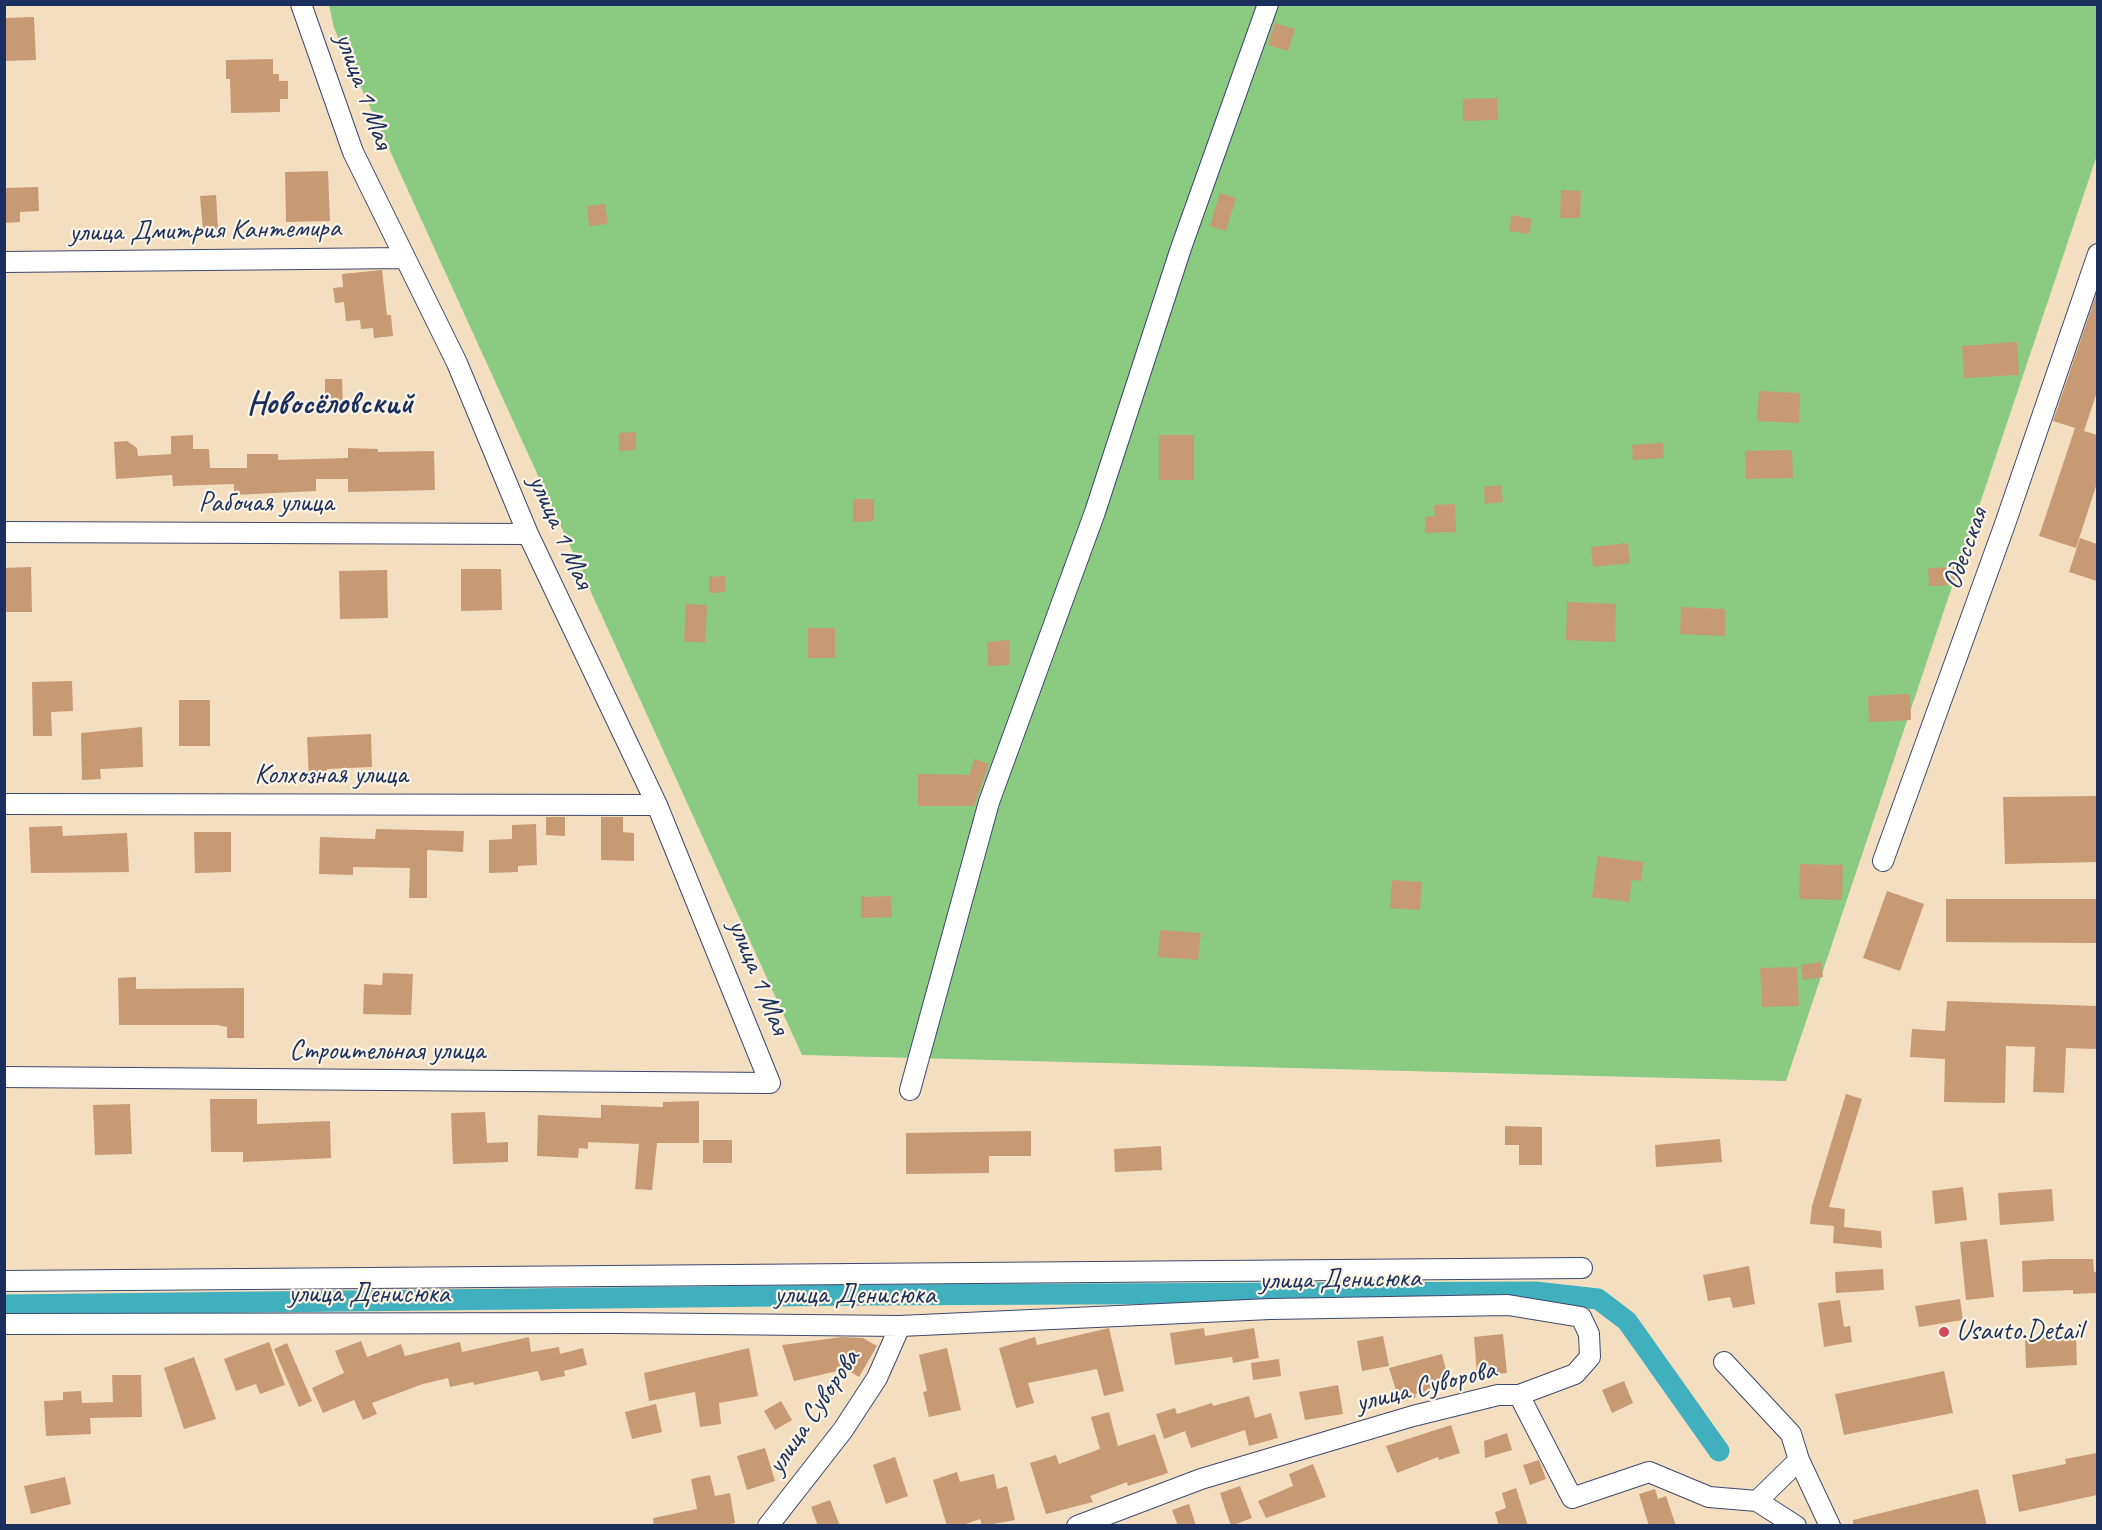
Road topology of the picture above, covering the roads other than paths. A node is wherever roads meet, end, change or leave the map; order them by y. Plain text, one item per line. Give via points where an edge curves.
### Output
1 (301, 4) edge
2 (1268, 4) edge
3 (2097, 254) edge
4 (405, 258) junction
5 (4, 262) edge
6 (4, 531) edge
7 (528, 534) junction
8 (4, 804) edge
9 (657, 805) junction
10 (1883, 861) dead end
11 (4, 1077) edge
12 (770, 1083) joint
13 (910, 1090) dead end
14 (1582, 1268) dead end
15 (4, 1281) edge
16 (4, 1324) edge
17 (900, 1326) junction
18 (1724, 1362) dead end
19 (1519, 1395) junction
20 (1799, 1460) junction
21 (1757, 1501) junction
22 (768, 1526) edge
23 (1077, 1526) edge
24 (1796, 1526) edge
25 (1830, 1526) edge

1 - 4 street, улица 1 Мая via 353,152
2 - 13 street via 1181,248 1095,512 989,802
3 - 10 street, Одесская via 2005,524
4 - 5 street, улица Дмитрия Кантемира
4 - 7 street, улица 1 Мая via 457,363
6 - 7 street, Рабочая улица
7 - 9 street, улица 1 Мая
8 - 9 street, Колхозная улица
9 - 12 street, улица 1 Мая
11 - 12 street, Строительная улица
14 - 15 street
16 - 17 street, улица Денисюка
17 - 19 street, улица Денисюка via 1270,1309 1508,1305 1581,1317 1589,1334 1590,1357 1575,1374
17 - 22 street, улица Суворова via 871,1387 843,1430
18 - 20 street via 1791,1434
19 - 21 street, улица Суворова via 1572,1498 1649,1472 1709,1497
19 - 23 street, улица Суворова via 1498,1395 1402,1419 1201,1479
20 - 21 street
20 - 25 street
21 - 24 street, улица Суворова

